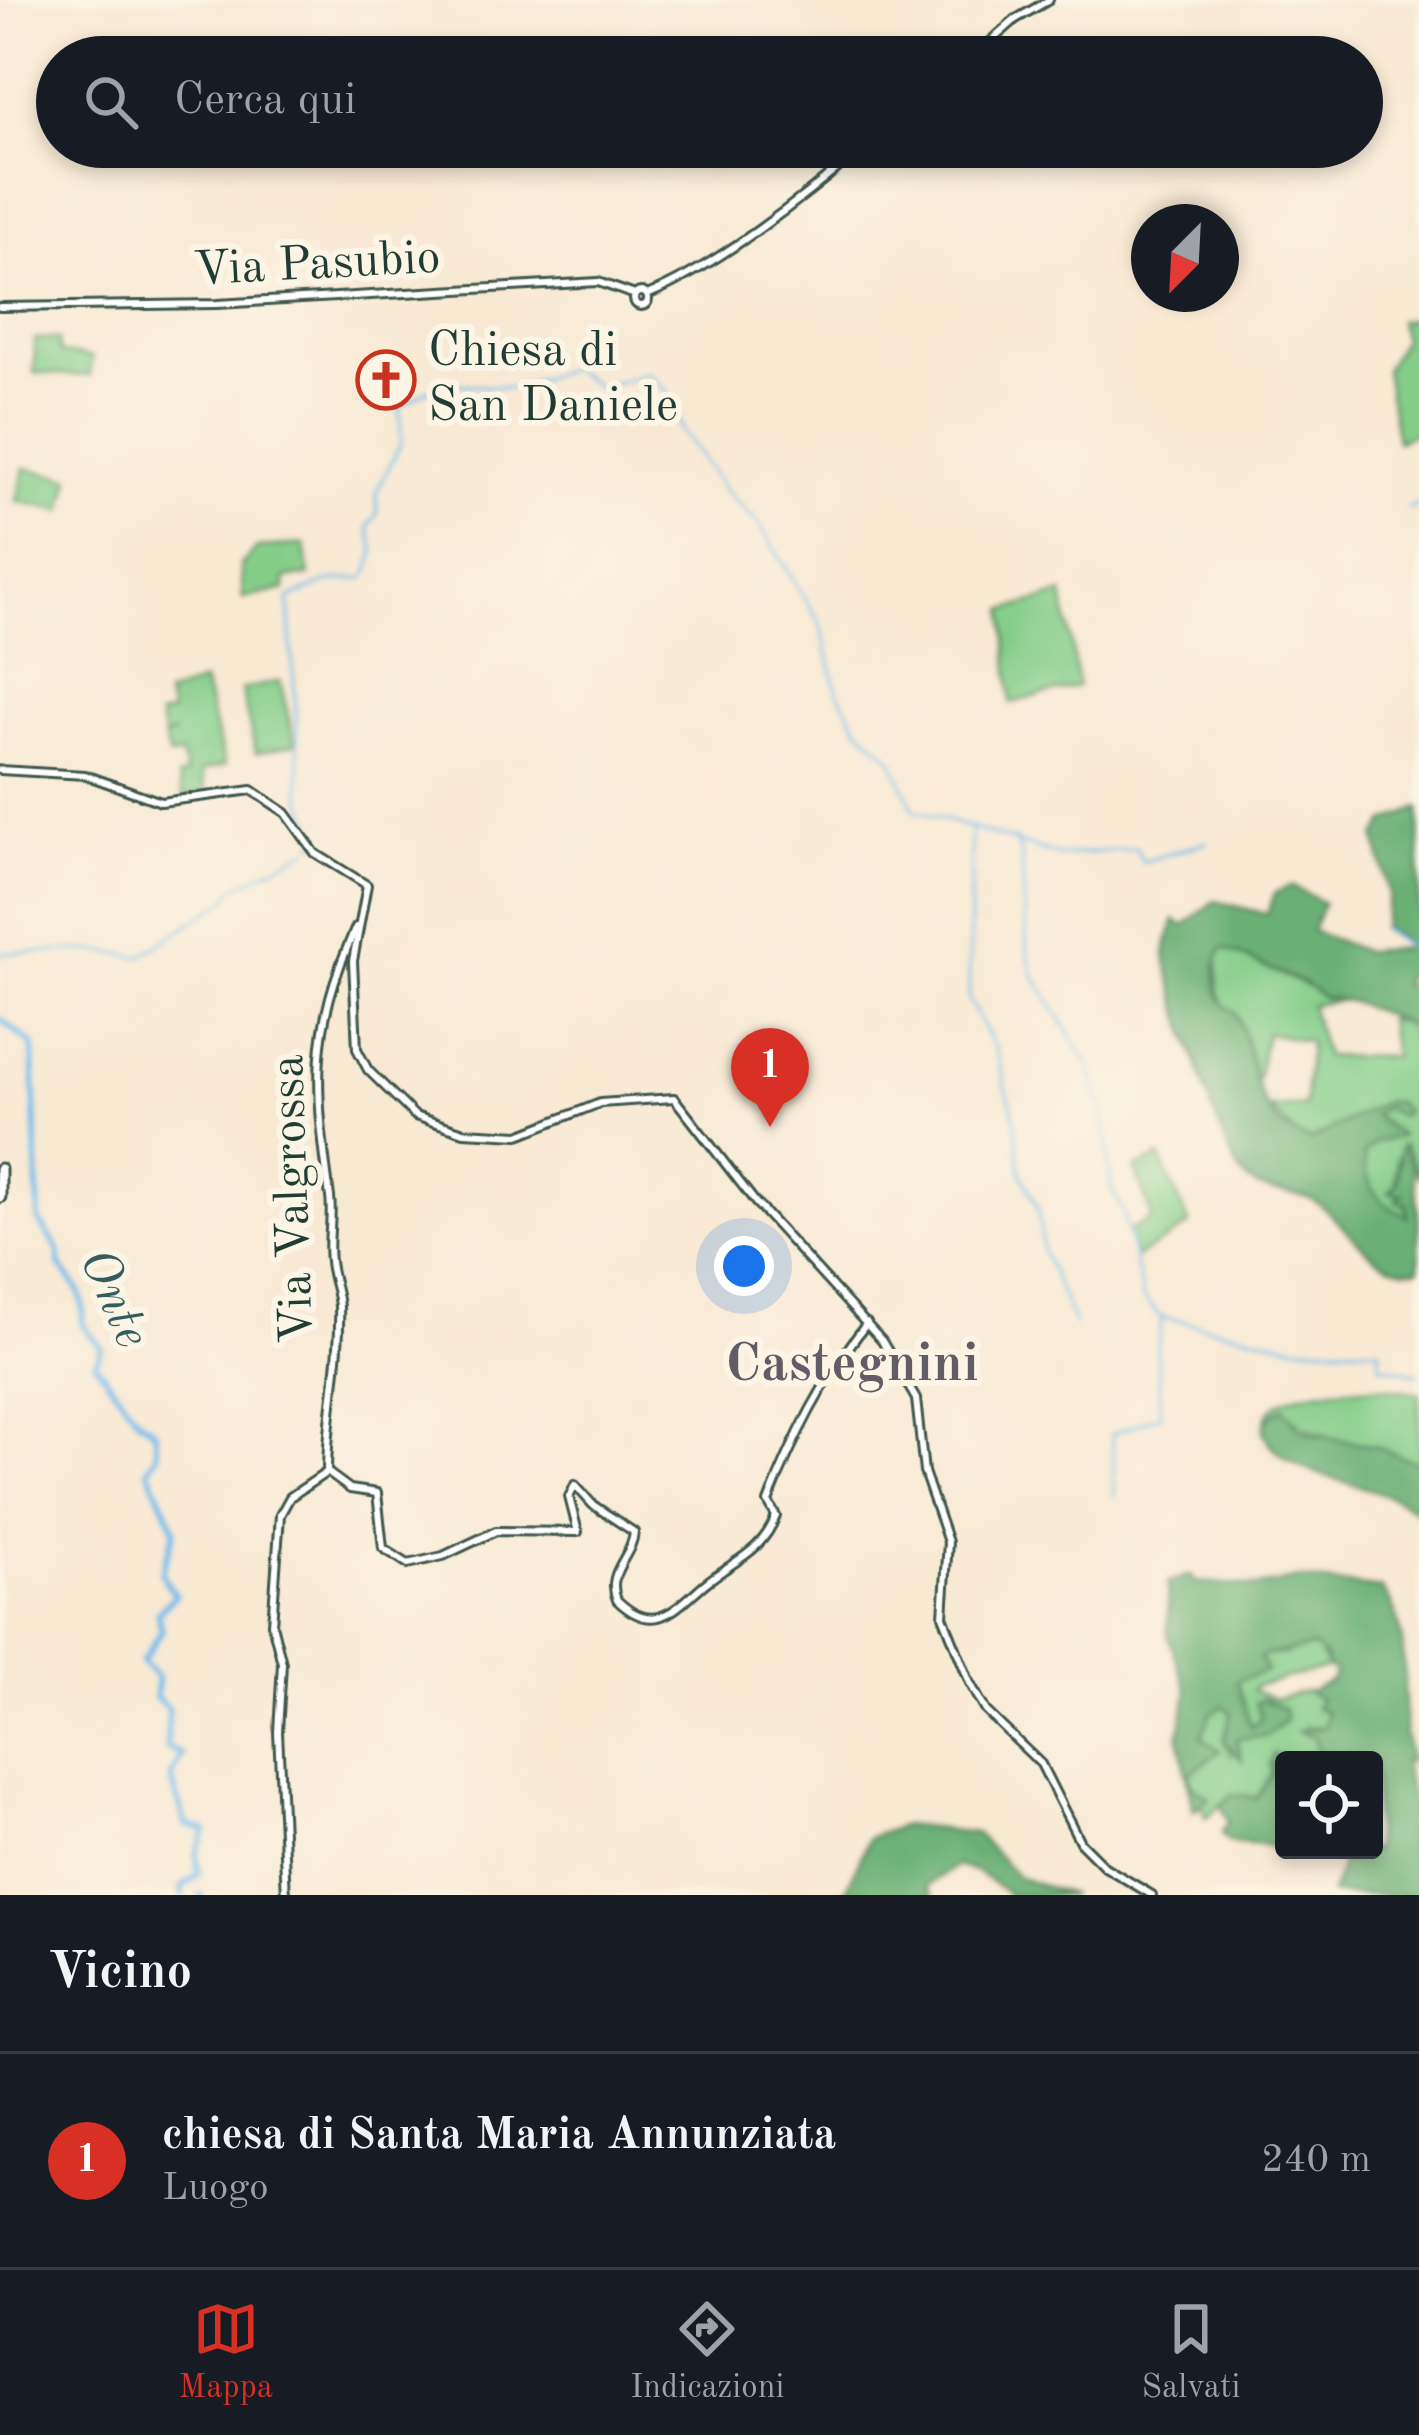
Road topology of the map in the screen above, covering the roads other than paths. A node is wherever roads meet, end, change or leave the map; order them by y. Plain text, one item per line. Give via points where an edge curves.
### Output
1 (1049, 0) edge
2 (997, 36) edge
3 (838, 168) edge
4 (0, 308) edge
5 (0, 770) edge
6 (362, 915) junction
7 (0, 1169) edge
8 (0, 1197) edge
9 (867, 1323) junction
10 (327, 1472) junction
11 (286, 1895) edge
12 (1152, 1895) edge

1 - 2 street
3 - 4 street, Via Pasubio via 642,305 598,282
5 - 6 street via 85,775 161,802 252,790 286,814 315,853 363,879 369,893
6 - 9 street via 353,961 357,1049 368,1070 425,1123 519,1135 599,1103 674,1098 756,1203
6 - 10 street, Via Valgrossa via 317,1048 329,1260 339,1306
7 - 8 main road
9 - 10 street via 828,1372 791,1441 768,1502 775,1521 760,1547 672,1613 640,1614 616,1600 617,1569 634,1532 575,1485 569,1497 578,1532 496,1531 408,1564 383,1548 377,1492 350,1489
9 - 12 street via 916,1400 924,1472 948,1543 943,1616 970,1682 986,1711 1041,1764 1080,1842
10 - 11 street via 290,1497 280,1515 272,1624 283,1679

